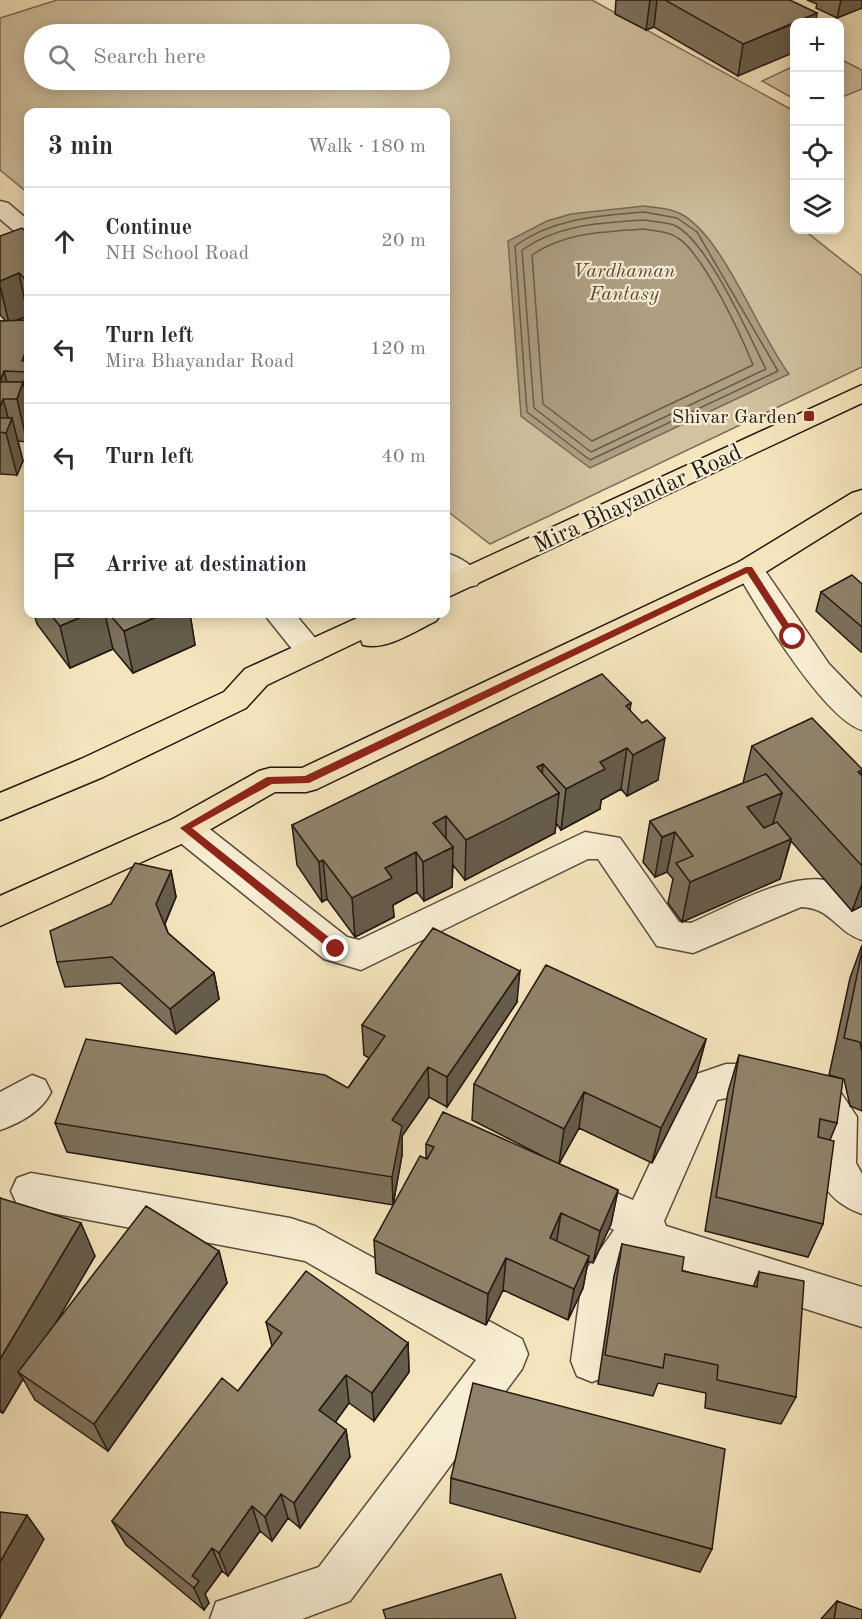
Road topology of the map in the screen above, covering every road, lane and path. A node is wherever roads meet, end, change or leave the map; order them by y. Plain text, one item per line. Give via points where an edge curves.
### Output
1 (0, 208) edge
2 (24, 227) edge
3 (24, 230) edge
4 (0, 236) edge
5 (862, 393) edge
6 (862, 415) edge
7 (862, 476) edge
8 (862, 499) edge
9 (749, 569) junction
10 (452, 576) edge
11 (450, 602) edge
12 (282, 618) edge
13 (383, 618) edge
14 (417, 618) edge
15 (311, 651) junction
16 (236, 700) junction
17 (862, 718) edge
18 (270, 780) junction
19 (0, 807) edge
20 (185, 828) junction
21 (0, 912) edge
22 (862, 926) edge
23 (32, 1092) dead end
24 (0, 1113) edge
25 (544, 1180) edge
26 (31, 1191) dead end
27 (862, 1196) edge
28 (643, 1222) junction
29 (862, 1307) edge
30 (592, 1361) dead end
31 (233, 1619) edge

1 - 2 street
3 - 4 street
5 - 10 main road, Mira Bhayandar Road
6 - 11 main road
7 - 18 main road via 731,555
8 - 9 main road
9 - 17 street via 818,672
9 - 18 main road via 306,780
12 - 15 street
13 - 15 main road
14 - 16 main road
15 - 16 main road via 256,677
16 - 19 main road
18 - 20 main road
20 - 21 main road
20 - 22 street via 336,949 361,955 585,845 608,847 669,936 693,938 799,893 825,894
23 - 24 street
25 - 28 street
26 - 31 street via 315,1245 507,1354 334,1585
27 - 28 street via 846,1189 837,1175 838,1117 826,1102 746,1081 726,1081 704,1088
28 - 29 street via 653,1241
28 - 30 street via 603,1281

